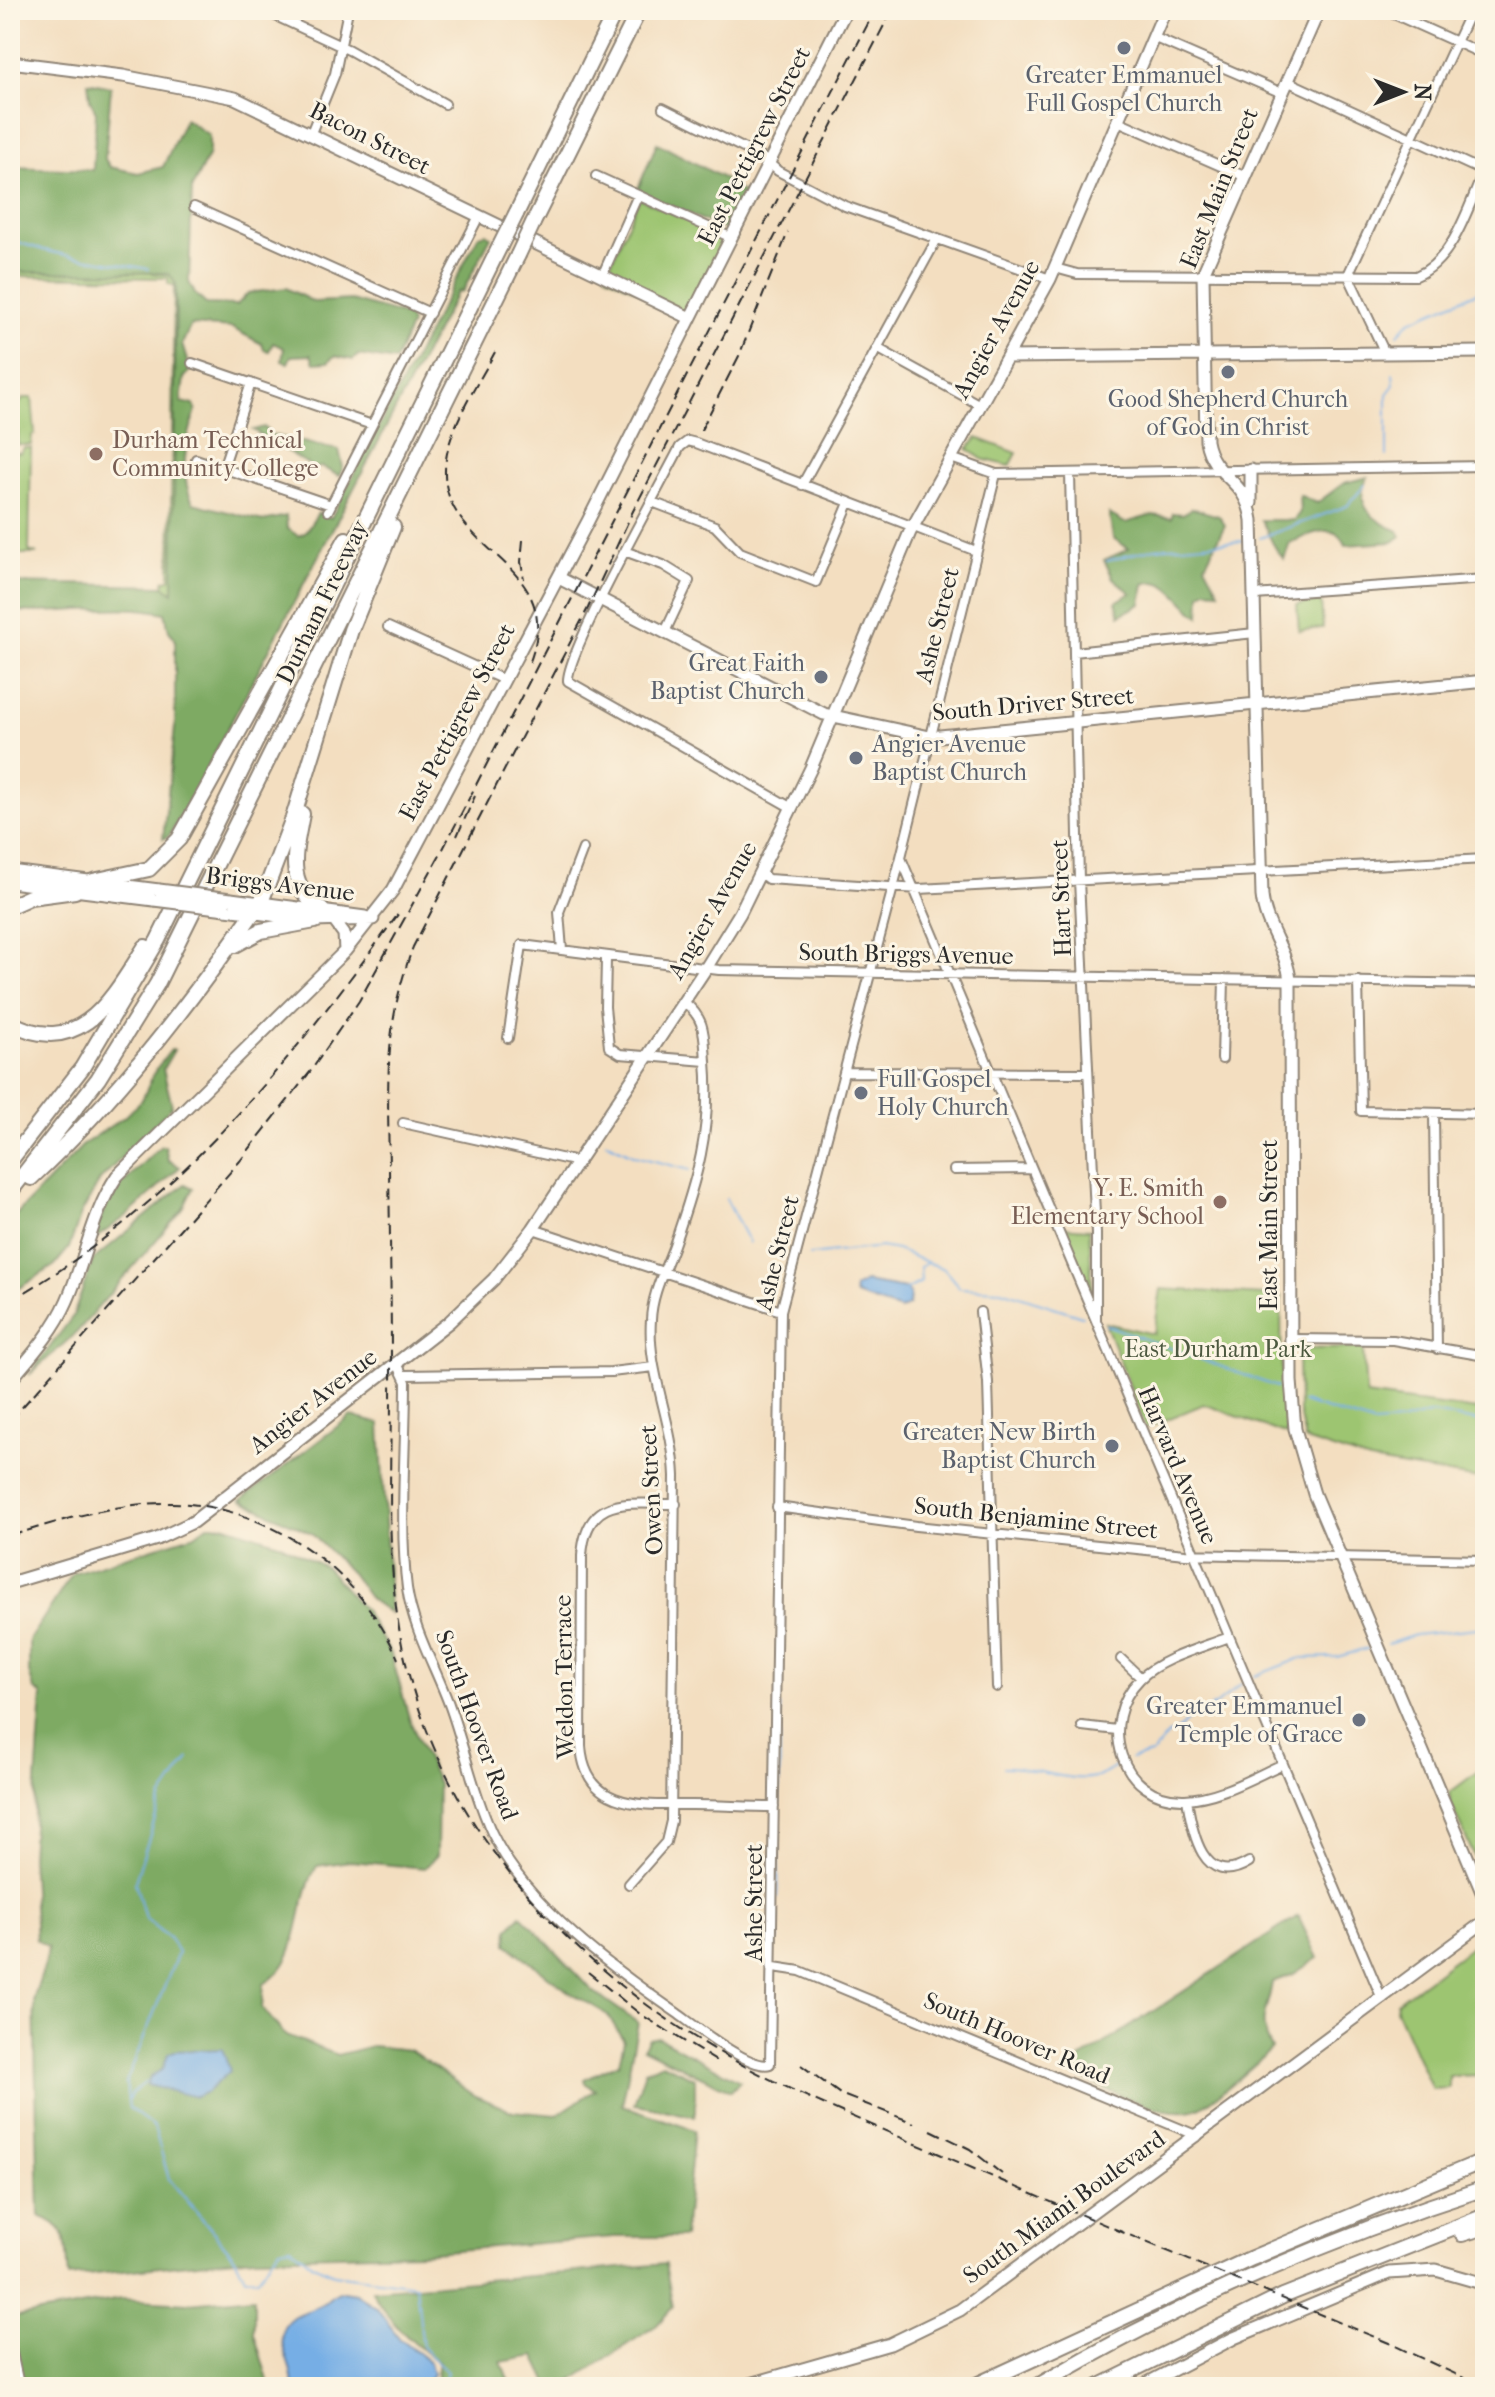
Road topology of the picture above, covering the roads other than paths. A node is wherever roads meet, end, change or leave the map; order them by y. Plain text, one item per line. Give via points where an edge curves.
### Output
1 (263, 10) edge
2 (348, 10) edge
3 (616, 10) edge
4 (639, 10) edge
5 (846, 10) edge
6 (1165, 10) edge
7 (1319, 10) edge
8 (1385, 10) edge
9 (1471, 10) edge
10 (1153, 37) junction
11 (1456, 41) junction
12 (342, 47) junction
13 (1485, 55) edge
14 (10, 62) edge
15 (1287, 81) junction
16 (1282, 93) junction
17 (445, 104) dead end
18 (663, 108) dead end
19 (1118, 121) junction
20 (311, 133) junction
21 (1411, 138) junction
22 (770, 164) junction
23 (1485, 171) edge
24 (596, 176) dead end
25 (1246, 177) junction
26 (638, 195) junction
27 (194, 207) dead end
28 (479, 216) junction
29 (732, 238) junction
30 (937, 239) junction
31 (1053, 273) junction
32 (1203, 274) junction
33 (1348, 275) junction
34 (602, 276) junction
35 (430, 313) junction
36 (690, 318) junction
37 (877, 348) junction
38 (1485, 352) edge
39 (1385, 353) junction
40 (1204, 356) junction
41 (1007, 357) junction
42 (192, 363) dead end
43 (251, 383) junction
44 (980, 405) junction
45 (417, 414) junction
46 (372, 425) junction
47 (426, 440) junction
48 (951, 458) junction
49 (196, 459) dead end
50 (1485, 466) edge
51 (223, 468) junction
52 (1220, 470) junction
53 (1251, 470) junction
54 (1070, 473) junction
55 (996, 474) junction
56 (802, 485) junction
57 (652, 502) junction
58 (849, 503) junction
59 (1252, 520) junction
60 (912, 528) junction
61 (976, 551) junction
62 (627, 552) junction
63 (559, 578) junction
64 (1485, 579) edge
65 (1254, 595) junction
66 (602, 600) junction
67 (388, 627) dead end
68 (665, 632) junction
69 (1255, 633) junction
70 (1074, 652) junction
71 (504, 680) junction
72 (1485, 681) edge
73 (1258, 704) junction
74 (834, 717) junction
75 (1076, 724) junction
76 (320, 728) junction
77 (930, 737) junction
78 (792, 808) junction
79 (583, 849) dead end
80 (901, 857) junction
81 (1485, 859) edge
82 (196, 865) junction
83 (10, 871) edge
84 (1261, 871) junction
85 (760, 873) junction
86 (1079, 880) junction
87 (93, 881) junction
88 (10, 882) edge
89 (893, 886) junction
90 (912, 888) junction
91 (75, 891) junction
92 (156, 895) junction
93 (10, 906) edge
94 (257, 908) junction
95 (318, 915) junction
96 (373, 919) junction
97 (335, 922) junction
98 (562, 950) junction
99 (345, 951) junction
100 (222, 956) junction
101 (606, 959) junction
102 (706, 968) junction
103 (870, 973) junction
104 (949, 975) junction
105 (1083, 977) junction
106 (1224, 979) junction
107 (1290, 980) junction
108 (1358, 981) junction
109 (1485, 984) edge
110 (684, 1002) junction
111 (10, 1022) edge
112 (508, 1038) dead end
113 (648, 1056) junction
114 (1222, 1059) dead end
115 (706, 1061) junction
116 (845, 1072) junction
117 (1088, 1073) junction
118 (991, 1074) junction
119 (1434, 1113) junction
120 (1485, 1114) edge
121 (403, 1123) dead end
122 (10, 1161) edge
123 (578, 1162) junction
124 (1031, 1169) junction
125 (954, 1170) dead end
126 (10, 1195) edge
127 (533, 1229) junction
128 (663, 1272) junction
129 (781, 1311) junction
130 (980, 1312) dead end
131 (1096, 1321) junction
132 (1291, 1339) junction
133 (1437, 1349) junction
134 (1485, 1356) edge
135 (397, 1363) junction
136 (654, 1367) junction
137 (405, 1375) junction
138 (10, 1381) edge
139 (676, 1504) junction
140 (777, 1507) junction
141 (991, 1535) junction
142 (1194, 1554) junction
143 (1341, 1556) junction
144 (1485, 1560) edge
145 (10, 1583) edge
146 (1229, 1637) junction
147 (1121, 1659) dead end
148 (1141, 1678) junction
149 (997, 1687) dead end
150 (1082, 1726) dead end
151 (1117, 1730) junction
152 (1283, 1764) junction
153 (1187, 1799) junction
154 (672, 1805) junction
155 (774, 1807) junction
156 (1249, 1862) dead end
157 (629, 1884) dead end
158 (1485, 1899) edge
159 (1485, 1921) edge
160 (774, 1967) junction
161 (1382, 1999) junction
162 (770, 2064) joint
163 (1198, 2136) junction
164 (1485, 2160) edge
165 (1485, 2180) edge
166 (1485, 2188) edge
167 (1416, 2210) junction
168 (1485, 2216) edge
169 (1485, 2227) edge
170 (1339, 2272) junction
171 (1485, 2284) edge
172 (10, 2350) edge
173 (18, 2387) edge
174 (740, 2387) edge
175 (972, 2387) edge
176 (1036, 2387) edge
177 (1098, 2387) edge
178 (1140, 2387) edge

1 - 12 street
2 - 12 street
3 - 45 highway, Durham Freeway, bridge
4 - 47 highway, Durham Freeway, bridge
5 - 22 street, East Pettigrew Street
6 - 10 street, Angier Avenue
7 - 15 street, East Main Street
8 - 11 street
9 - 11 street
10 - 16 street
10 - 19 street, Angier Avenue
11 - 13 street
11 - 21 street
12 - 17 street
12 - 20 street
14 - 20 street, Bacon Street via 227,95
15 - 16 street, East Main Street
15 - 21 street
16 - 25 street, East Main Street
18 - 22 street
19 - 25 street
19 - 31 street, Angier Avenue
20 - 28 street, Bacon Street
21 - 23 street
21 - 33 street
22 - 29 street, East Pettigrew Street
22 - 30 street via 845,206
23 - 33 street via 1448,248 1430,268 1406,277
24 - 26 street
25 - 32 street, East Main Street
26 - 29 street
26 - 34 street
27 - 35 street
28 - 34 street, Bacon Street
28 - 35 street
29 - 36 street, East Pettigrew Street
30 - 31 street
30 - 37 street
31 - 32 street
31 - 41 street, Angier Avenue
32 - 33 street
32 - 40 street, East Main Street
33 - 39 street
34 - 36 street, Bacon Street
35 - 46 street
36 - 63 street, East Pettigrew Street
37 - 44 street
37 - 56 street
38 - 39 street
39 - 40 street
40 - 41 street
40 - 52 street, East Main Street via 1206,441
41 - 44 street, Angier Avenue
42 - 43 street
43 - 46 street
43 - 51 street
44 - 48 street, Angier Avenue
45 - 82 highway, Durham Freeway
45 - 87 highway via 179,839 142,872
46 - 51 street via 330,508
47 - 76 highway via 359,609
47 - 126 highway, Durham Freeway via 157,984 91,1089
48 - 55 street
48 - 60 street, Angier Avenue
49 - 51 street
50 - 53 street
52 - 53 street
52 - 54 street
52 - 59 street, East Main Street via 1243,490
53 - 59 street, East Main Street
54 - 55 street
54 - 70 street, Hart Street
55 - 61 street, Ashe Street
56 - 57 street via 688,441
56 - 58 street
57 - 58 street via 715,526 740,552 816,582
57 - 62 street
58 - 60 street
59 - 65 street, East Main Street
60 - 61 street
60 - 74 street, Angier Avenue
61 - 77 street, Ashe Street
62 - 66 street
62 - 68 street via 689,581
63 - 66 street, South Driver Street
63 - 71 street, East Pettigrew Street
64 - 65 street
65 - 69 street, East Main Street
66 - 68 street, South Driver Street
66 - 78 street via 568,681
67 - 71 street
68 - 74 street, South Driver Street
69 - 70 street
69 - 73 street, East Main Street
70 - 75 street, Hart Street
71 - 96 street, East Pettigrew Street
72 - 73 street, South Driver Street
73 - 75 street, South Driver Street
73 - 84 street, East Main Street
74 - 77 street, South Driver Street
74 - 78 street, Angier Avenue
75 - 77 street, South Driver Street
75 - 86 street, Hart Street
76 - 94 highway via 287,836
76 - 95 highway via 295,872
77 - 80 street, Ashe Street
78 - 85 street, Angier Avenue
79 - 98 street via 559,912
80 - 89 street, Ashe Street
80 - 90 street, Harvard Avenue
81 - 84 street
82 - 111 highway via 97,1015 54,1033
82 - 122 highway, Durham Freeway via 102,1037
83 - 87 street, Briggs Avenue
84 - 86 street
84 - 107 street, East Main Street via 1264,914
85 - 89 street via 768,879
85 - 102 street, Angier Avenue
86 - 90 street
86 - 105 street, Hart Street
87 - 92 street, Briggs Avenue
88 - 91 street, Briggs Avenue
89 - 90 street
89 - 103 street, Ashe Street
90 - 104 street, Harvard Avenue
91 - 92 street, Briggs Avenue
91 - 93 highway via 30,897
92 - 94 street, Briggs Avenue, bridge
94 - 95 street, Briggs Avenue
94 - 100 highway
95 - 96 street, Briggs Avenue
95 - 97 street, Briggs Avenue
95 - 100 highway via 261,931
96 - 97 street, Briggs Avenue
96 - 99 street, East Pettigrew Street
97 - 99 street via 344,934
98 - 101 street, South Briggs Avenue
98 - 112 street, South Briggs Avenue via 522,945
99 - 138 street, East Pettigrew Street via 117,1176 94,1216 65,1306
100 - 126 highway via 115,1095
101 - 102 street, South Briggs Avenue
101 - 113 street via 606,1037 612,1050
102 - 103 street, South Briggs Avenue
102 - 110 street, Angier Avenue
103 - 104 street, South Briggs Avenue
103 - 116 street, Ashe Street
104 - 105 street, South Briggs Avenue
104 - 118 street, Harvard Avenue
105 - 106 street, South Briggs Avenue
105 - 117 street, Hart Street
106 - 107 street, South Briggs Avenue
106 - 114 street
107 - 108 street, South Briggs Avenue
107 - 132 street, East Main Street
108 - 109 street, South Briggs Avenue
108 - 119 street via 1361,1111
110 - 113 street, Angier Avenue
110 - 115 street, Owen Street via 700,1017
113 - 115 street
113 - 123 street, Angier Avenue
115 - 128 street, Owen Street via 706,1139
116 - 118 street
116 - 129 street, Ashe Street
117 - 118 street
117 - 131 street, Hart Street
118 - 124 street, Harvard Avenue
119 - 120 street
119 - 133 street
121 - 123 street
123 - 127 street, Angier Avenue
124 - 125 street
124 - 131 street, Harvard Avenue
127 - 128 street
127 - 135 street, Angier Avenue via 474,1299
128 - 129 street
128 - 136 street, Owen Street via 650,1321
129 - 140 street, Ashe Street
130 - 141 street via 988,1382
131 - 142 street, Harvard Avenue
132 - 133 street via 1393,1340
132 - 143 street, East Main Street via 1298,1443
133 - 134 street
135 - 137 street
135 - 145 street, Angier Avenue via 193,1522 157,1539
136 - 137 street
136 - 139 street, Owen Street via 672,1432
137 - 162 street, South Hoover Road via 408,1594 494,1837 539,1896 610,1964 747,2060
139 - 154 street, Owen Street
139 - 154 street, Weldon Terrace via 618,1504 598,1514 584,1538 582,1571 584,1767 592,1782 612,1798
140 - 141 street, South Benjamine Street
140 - 155 street, Ashe Street
141 - 142 street, South Benjamine Street
141 - 149 street
142 - 143 street, South Benjamine Street
142 - 146 street, Harvard Avenue
143 - 144 street, South Benjamine Street
143 - 158 street, East Main Street
146 - 148 street
146 - 152 street, Harvard Avenue
147 - 148 street
148 - 151 street via 1127,1697
150 - 151 street
151 - 153 street via 1120,1756 1131,1776 1159,1795
152 - 153 street via 1214,1794
152 - 161 street, Harvard Avenue
153 - 156 street via 1195,1841 1204,1857 1225,1870
154 - 155 street, Weldon Terrace
154 - 157 street, Owen Street via 666,1842
155 - 160 street, Ashe Street
159 - 161 street, South Miami Boulevard
160 - 162 street, Ashe Street
160 - 163 street, South Hoover Road via 800,1971
161 - 163 street, South Miami Boulevard
163 - 174 street, South Miami Boulevard via 943,2321 870,2351
164 - 175 highway via 1252,2258
165 - 167 highway
166 - 167 highway
167 - 176 highway via 1214,2294
168 - 170 highway
169 - 170 highway
170 - 177 highway via 1226,2321
171 - 178 street via 1436,2270 1389,2273 1262,2325
172 - 173 street

